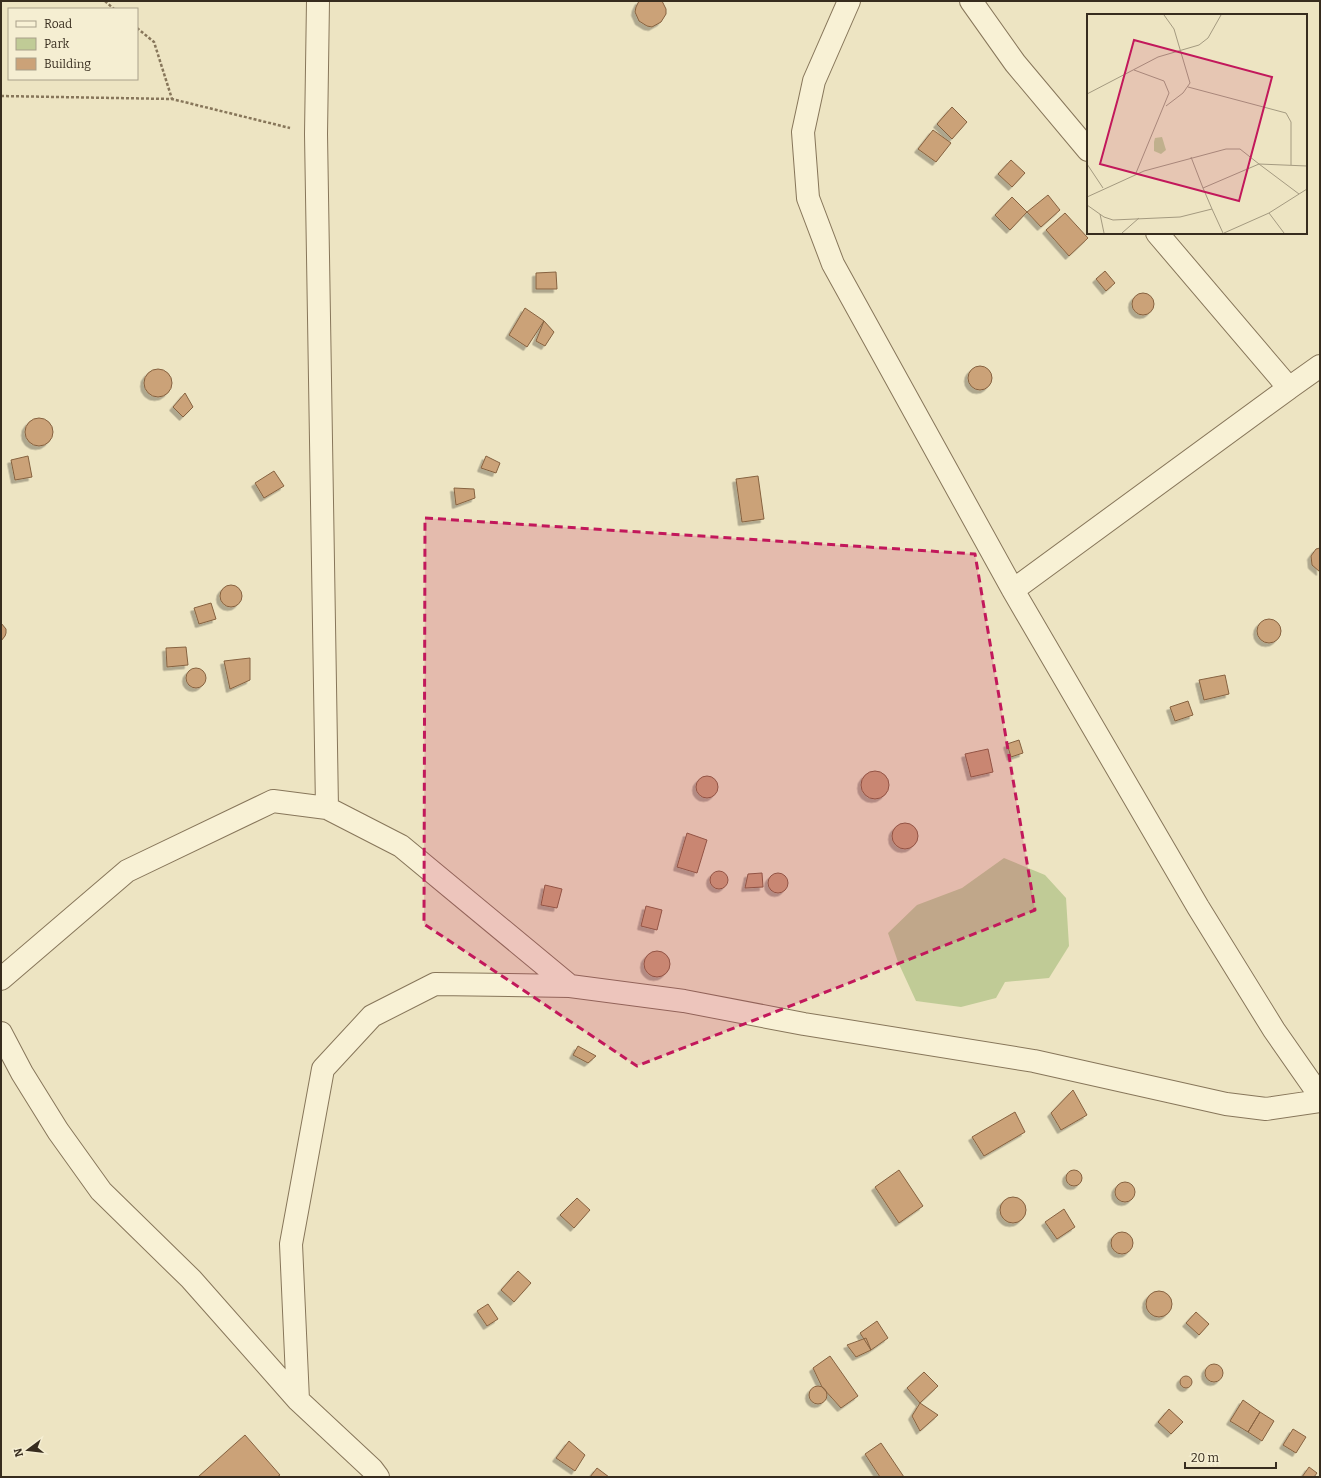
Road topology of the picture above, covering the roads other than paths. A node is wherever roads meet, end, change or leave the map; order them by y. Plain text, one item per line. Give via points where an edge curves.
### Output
1 (318, 1) edge
2 (849, 1) edge
3 (971, 1) edge
4 (1087, 149) edge
5 (1158, 234) edge
6 (1320, 366) edge
7 (1288, 388) junction
8 (1013, 590) junction
9 (327, 808) junction
10 (1, 979) edge
11 (570, 986) junction
12 (1, 1033) edge
13 (1320, 1096) edge
14 (1320, 1101) edge
15 (298, 1400) junction
16 (378, 1477) edge

1 - 9 street via 316,134
2 - 8 street via 814,81 803,132 808,198 833,264
3 - 4 street via 1016,63
5 - 7 street
6 - 7 street
7 - 8 street
8 - 13 street via 1198,907 1274,1030
9 - 10 street via 273,801 127,871
9 - 11 street via 401,846
11 - 14 street via 684,1001 804,1024 1034,1061 1226,1104 1266,1109
11 - 15 street via 435,984 372,1016 323,1070 291,1244
12 - 15 street via 58,1131 101,1191 191,1279
15 - 16 street

